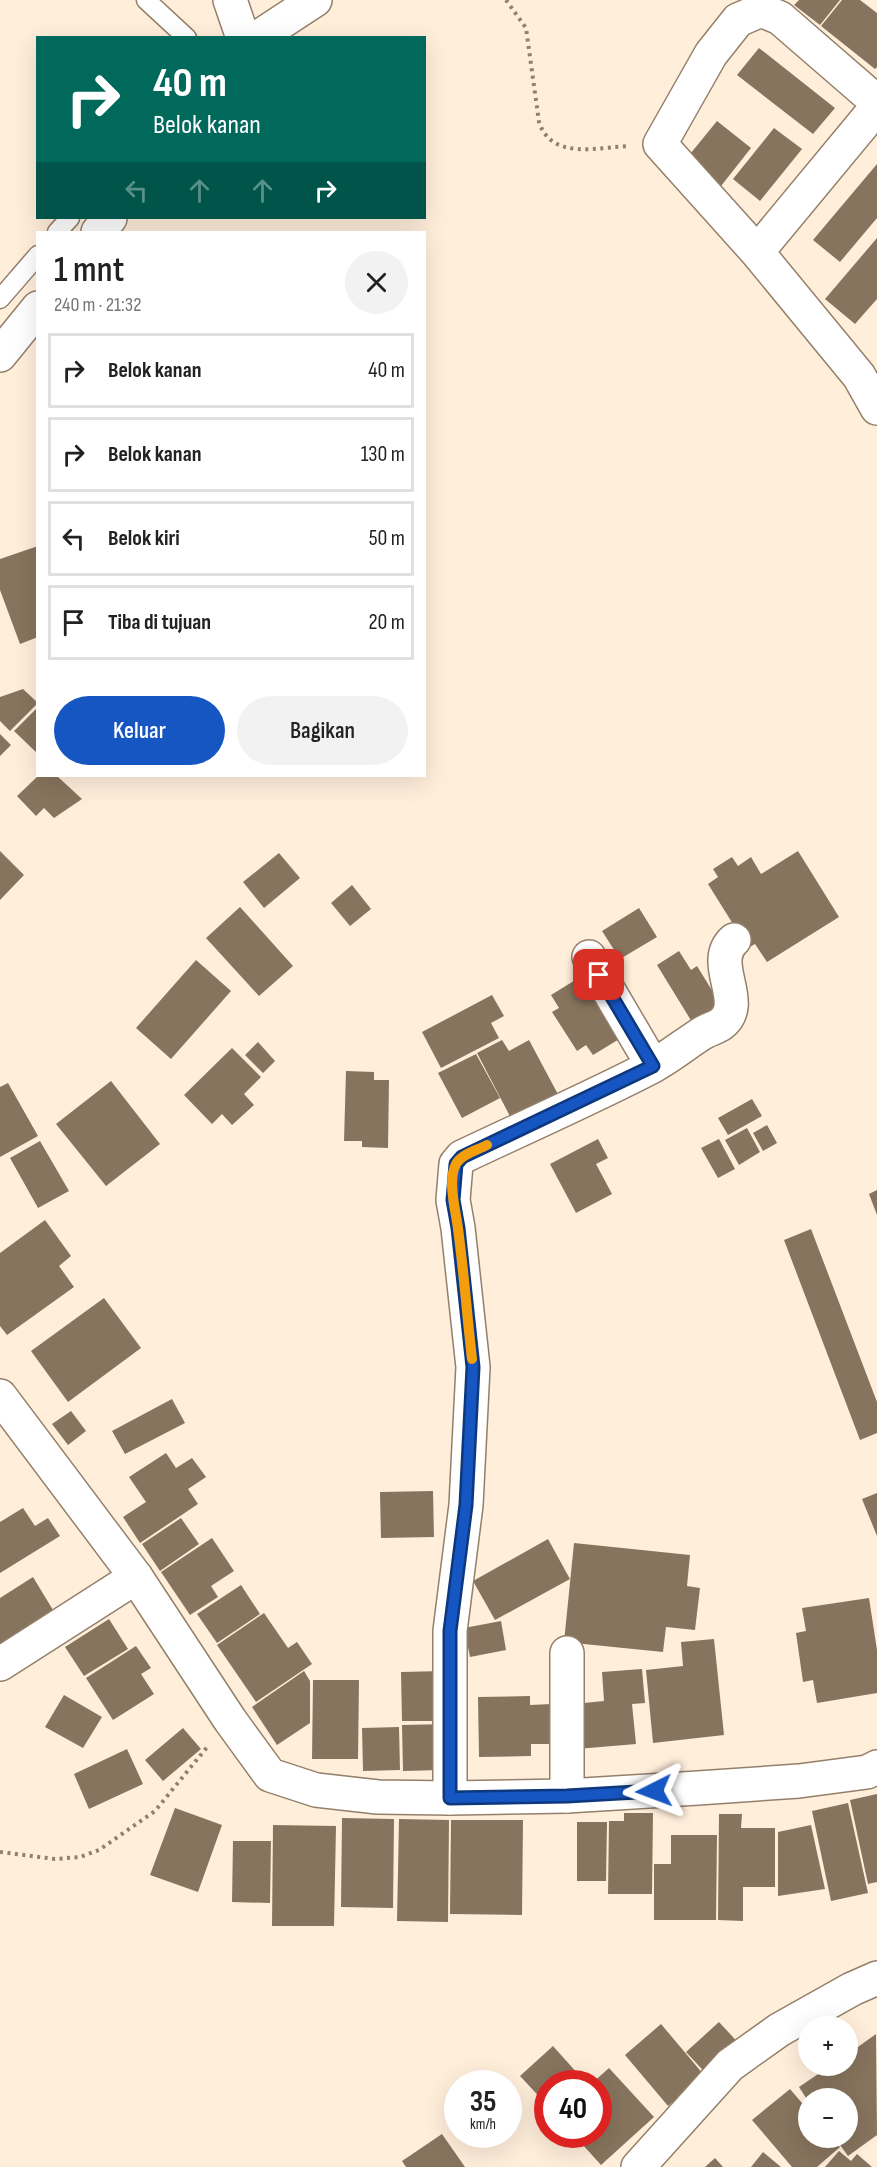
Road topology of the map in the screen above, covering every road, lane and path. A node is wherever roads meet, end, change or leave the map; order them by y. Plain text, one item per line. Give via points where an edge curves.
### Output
1 (146, 0) edge
2 (230, 0) edge
3 (315, 0) edge
4 (506, 0) edge
5 (185, 36) edge
6 (242, 36) edge
7 (260, 36) edge
8 (877, 102) edge
9 (877, 107) edge
10 (660, 144) junction
11 (69, 219) edge
12 (109, 219) edge
13 (58, 231) edge
14 (99, 231) edge
15 (757, 252) junction
16 (36, 257) edge
17 (0, 299) edge
18 (36, 310) edge
19 (0, 355) edge
20 (868, 365) edge
21 (877, 408) edge
22 (734, 940) dead end
23 (589, 957) dead end
24 (653, 1066) junction
25 (0, 1396) edge
26 (136, 1577) junction
27 (567, 1653) dead end
28 (0, 1664) edge
29 (230, 1720) junction
30 (877, 1767) edge
31 (567, 1796) junction
32 (450, 1798) junction
33 (0, 1852) edge
34 (877, 1978) edge
35 (638, 2167) edge

1 - 5 lane
2 - 6 street
3 - 7 street
4 - 10 path via 526,28 539,122 551,142 566,149
8 - 10 street via 780,18 761,10 738,20 711,54
9 - 15 street
10 - 15 street
11 - 13 lane
12 - 14 street
15 - 20 street
16 - 17 lane
18 - 19 street
20 - 21 street
22 - 24 street via 724,953 732,1001 729,1014 722,1024
23 - 24 street
24 - 32 street via 462,1157 456,1164 453,1200 473,1367 466,1505 450,1631
25 - 26 street
26 - 28 street
26 - 29 street
27 - 31 street
29 - 32 street via 270,1775 316,1790 378,1797
29 - 33 path via 155,1811 99,1850 80,1857 55,1859
30 - 31 street via 867,1772 800,1781
31 - 32 street
34 - 35 street via 779,2030 730,2065

